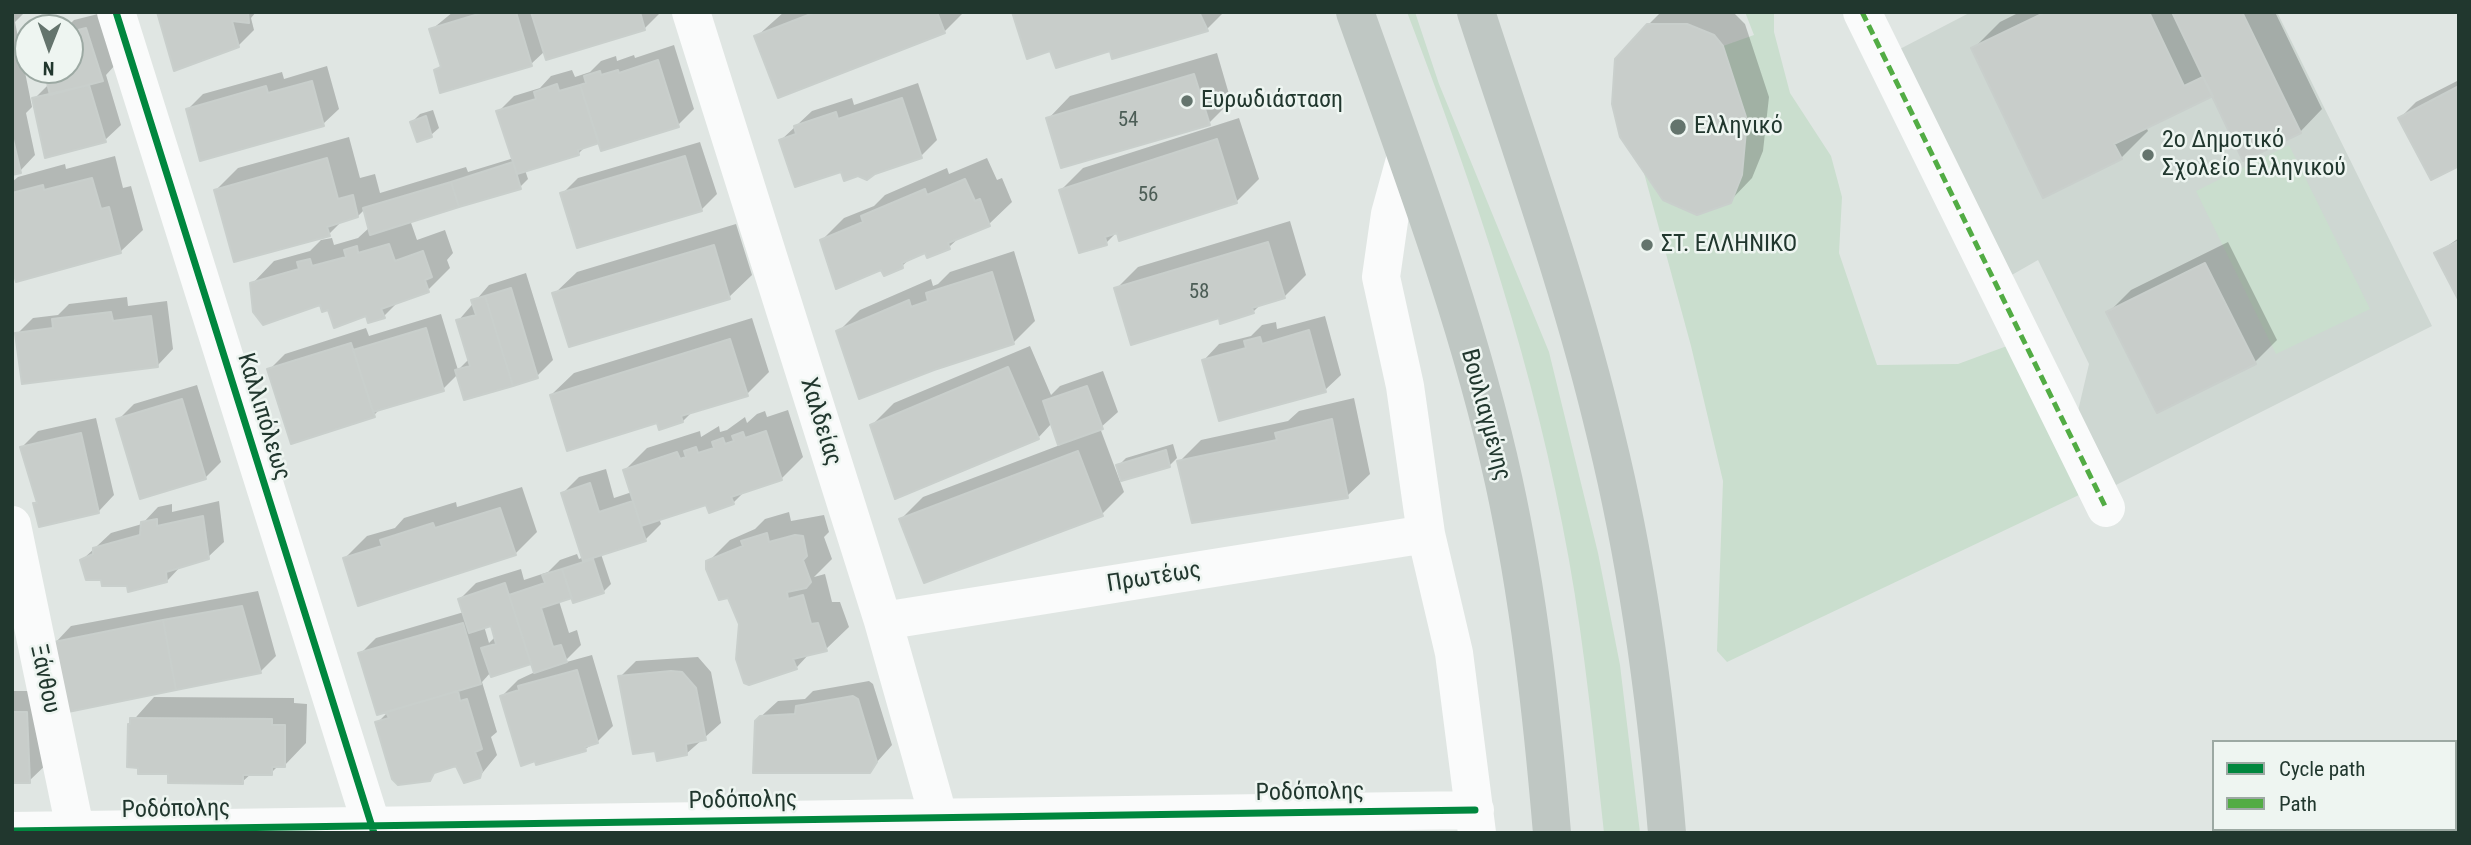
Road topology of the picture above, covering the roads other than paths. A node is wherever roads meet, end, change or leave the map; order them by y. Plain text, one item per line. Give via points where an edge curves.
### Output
1 (116, 12) edge
2 (691, 12) edge
3 (1355, 12) edge
4 (1476, 12) edge
5 (1862, 12) edge
6 (1406, 156) junction
7 (2106, 508) dead end
8 (12, 525) edge
9 (1426, 534) junction
10 (883, 621) junction
11 (1476, 821) edge
12 (942, 825) edge
13 (373, 829) edge
14 (12, 831) edge
15 (76, 832) edge
16 (1552, 833) edge
17 (1667, 833) edge

1 - 13 street, Καλλιπόλεως
2 - 10 street, Χαλδείας
3 - 6 main road, Βουλιαγμένης
4 - 17 main road via 1560,267 1606,437 1653,686
5 - 7 street
6 - 9 street via 1390,214 1381,277 1405,386
6 - 16 main road, Βουλιαγμένης via 1472,361 1504,480 1526,600
8 - 15 street, Ξάνθου
9 - 10 street, Πρωτέως
9 - 11 street via 1454,653
10 - 12 street, Χαλδείας
11 - 12 street, Ροδόπολης
12 - 13 street, Ροδόπολης
13 - 15 street, Ροδόπολης
14 - 15 street, Ροδόπολης

